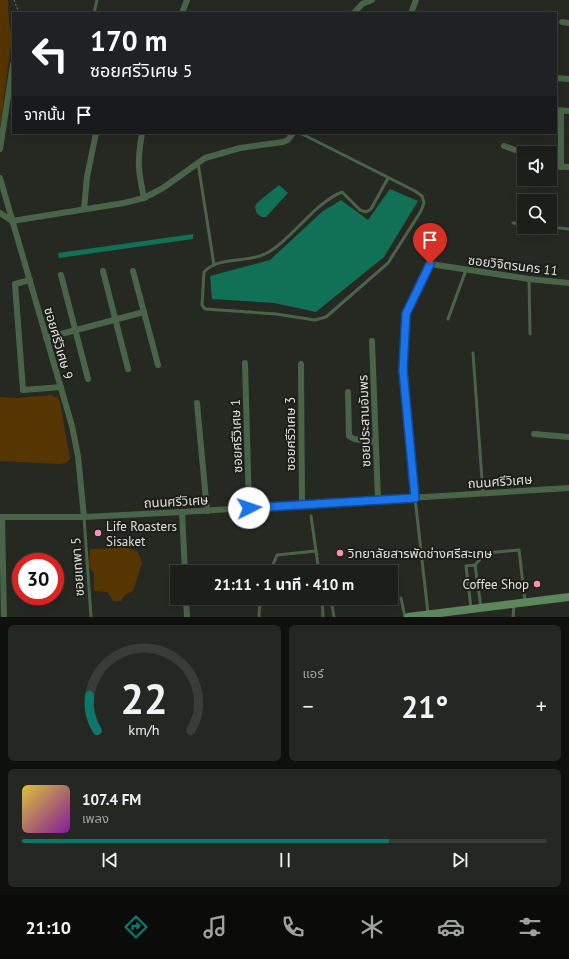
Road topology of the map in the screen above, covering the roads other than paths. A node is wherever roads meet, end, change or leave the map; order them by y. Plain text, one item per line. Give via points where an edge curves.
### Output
1 (97, 0) edge
2 (187, 0) edge
3 (372, 0) edge
4 (416, 0) edge
5 (94, 12) edge
6 (182, 12) edge
7 (355, 12) edge
8 (411, 12) edge
9 (562, 22) dead end
10 (569, 23) edge
11 (12, 71) edge
12 (557, 78) edge
13 (569, 79) edge
14 (558, 110) edge
15 (569, 111) edge
16 (96, 134) edge
17 (142, 134) edge
18 (292, 134) edge
19 (302, 134) edge
20 (504, 146) dead end
21 (0, 149) edge
22 (517, 151) edge
23 (198, 163) junction
24 (557, 167) edge
25 (561, 167) junction
26 (569, 167) edge
27 (0, 178) edge
28 (388, 178) junction
29 (144, 198) junction
30 (84, 209) junction
31 (0, 214) edge
32 (12, 221) junction
33 (513, 223) dead end
34 (517, 223) edge
35 (557, 228) edge
36 (569, 229) edge
37 (214, 265) junction
38 (466, 270) junction
39 (103, 271) dead end
40 (133, 271) dead end
41 (60, 275) dead end
42 (529, 279) junction
43 (30, 280) junction
44 (569, 283) edge
45 (144, 312) junction
46 (448, 319) dead end
47 (115, 320) junction
48 (75, 330) junction
49 (530, 334) dead end
50 (46, 338) junction
51 (372, 341) dead end
52 (473, 353) dead end
53 (244, 363) dead end
54 (158, 364) dead end
55 (301, 364) dead end
56 (128, 369) dead end
57 (88, 380) dead end
58 (61, 387) junction
59 (348, 392) dead end
60 (197, 403) dead end
61 (534, 434) dead end
62 (569, 437) edge
63 (376, 442) junction
64 (569, 488) edge
65 (483, 494) junction
66 (415, 498) junction
67 (378, 500) junction
68 (302, 505) junction
69 (249, 508) junction
70 (207, 511) junction
71 (182, 512) junction
72 (84, 516) junction
73 (312, 516) dead end
74 (1, 517) edge
75 (316, 551) junction
76 (475, 564) junction
77 (185, 565) edge
78 (273, 565) edge
79 (318, 565) edge
80 (401, 598) dead end
81 (569, 598) edge
82 (525, 603) junction
83 (514, 604) junction
84 (186, 605) edge
85 (260, 605) edge
86 (322, 605) edge
87 (332, 605) edge
88 (481, 608) junction
89 (472, 609) junction
90 (428, 615) junction
91 (4, 617) edge
92 (91, 617) edge
93 (187, 617) edge
94 (259, 617) edge
95 (323, 617) edge
96 (334, 617) edge
97 (405, 617) edge
98 (408, 617) edge
99 (513, 617) edge

1 - 5 lane
2 - 6 street
3 - 7 street via 362,4
4 - 8 street
9 - 10 street
11 - 21 street
12 - 13 street
14 - 15 street
14 - 25 street
16 - 30 street via 87,177
17 - 29 street via 137,157
18 - 23 street via 283,142 240,148 205,158
19 - 28 lane
20 - 22 street
23 - 29 street
23 - 37 lane
24 - 25 street
25 - 26 street
27 - 32 street, ซอยศรีวิเศษ 9
28 - 37 lane via 371,209 366,212 360,210 342,192 263,255
28 - 37 lane via 422,196 424,203 421,211 388,263 326,317 315,320 276,314 204,309 204,272
29 - 30 street
30 - 32 street
31 - 32 street
32 - 43 street, ซอยศรีวิเศษ 9
33 - 34 lane
35 - 36 lane
38 - 42 street, ซอยวิจิตรนคร 11
38 - 46 lane
38 - 66 street, ซอยวิจิตรนคร 11 via 430,264 406,314 403,370
39 - 47 street
40 - 45 street
41 - 48 street
42 - 44 street, ซอยวิจิตรนคร 11
42 - 49 lane
43 - 50 street, ซอยศรีวิเศษ 9
43 - 58 street via 14,284 23,390
45 - 47 street
45 - 54 street
47 - 48 street
47 - 56 street
48 - 50 street
48 - 57 street
50 - 58 street, ซอยศรีวิเศษ 9
51 - 63 street, ซอยประสานอัมพร
52 - 65 lane
53 - 69 street, ซอยศรีวิเศษ 1
55 - 68 street, ซอยศรีวิเศษ 3
58 - 72 street, ซอยศรีวิเศษ 9 via 78,456
59 - 63 street via 349,436
60 - 70 street
61 - 62 street
63 - 67 street, ซอยประสานอัมพร
64 - 65 street, ถนนศรีวิเศษ
65 - 66 street, ถนนศรีวิเศษ
66 - 67 street, ถนนศรีวิเศษ
66 - 90 lane
67 - 68 street, ถนนศรีวิเศษ
68 - 69 street, ถนนศรีวิเศษ
69 - 70 street, ถนนศรีวิเศษ
70 - 71 street, ถนนศรีวิเศษ
71 - 72 street, ถนนศรีวิเศษ
71 - 77 street
72 - 74 street, ถนนศรีวิเศษ
72 - 92 lane, ซอยเทพา 5
73 - 75 lane
74 - 91 street
75 - 78 lane via 277,555
75 - 79 lane
76 - 82 lane via 486,554 519,550
76 - 88 lane
76 - 89 lane via 466,566
80 - 97 lane
81 - 82 main road
82 - 83 main road
83 - 88 main road
83 - 99 lane
84 - 93 street
85 - 94 lane
86 - 95 lane
87 - 96 lane
88 - 89 main road
89 - 90 main road
90 - 98 main road

